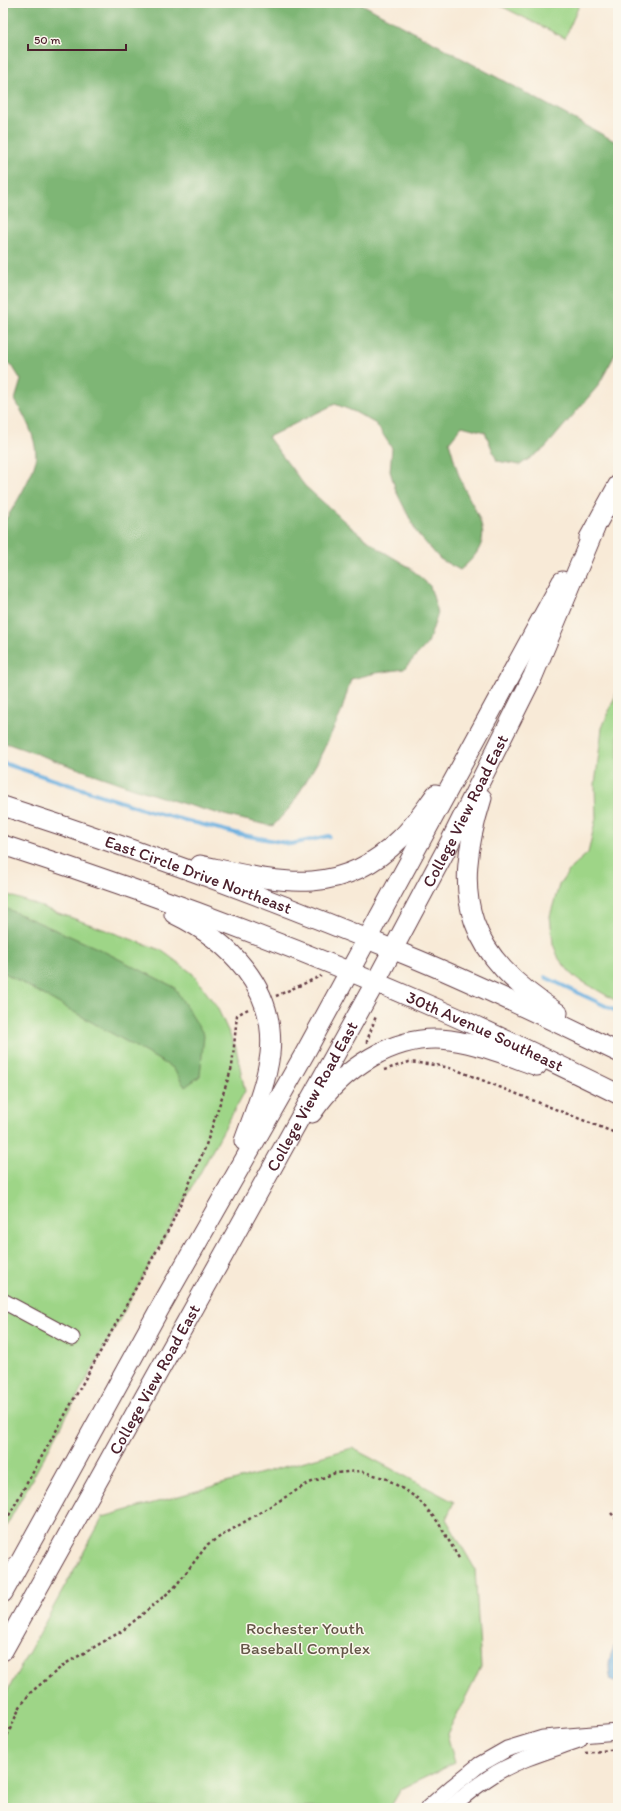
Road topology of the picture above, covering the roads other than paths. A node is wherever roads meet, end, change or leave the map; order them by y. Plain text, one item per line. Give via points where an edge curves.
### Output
1 (618, 485) edge
2 (595, 528) junction
3 (513, 718) junction
4 (478, 736) junction
5 (3, 806) edge
6 (3, 845) edge
7 (142, 852) junction
8 (88, 872) junction
9 (368, 939) junction
10 (392, 949) junction
11 (350, 972) junction
12 (375, 982) junction
13 (618, 1050) edge
14 (618, 1095) edge
15 (225, 1192) junction
16 (245, 1214) junction
17 (3, 1301) edge
18 (72, 1338) dead end
19 (3, 1594) edge
20 (3, 1651) edge
21 (618, 1732) edge
22 (595, 1734) junction
23 (428, 1808) edge
24 (450, 1808) edge

1 - 2 main road, College View Road East
2 - 3 main road, College View Road East
2 - 4 main road, College View Road East via 552,598
3 - 10 main road, College View Road East
3 - 13 main road via 487,784 473,829 467,868 470,910 486,946 513,979 551,1009
4 - 7 main road via 400,839 376,859 342,875 319,880 286,882
4 - 9 main road, College View Road East
5 - 7 main road, East Circle Drive Northeast
6 - 8 main road, East Circle Drive Northeast
7 - 9 main road, East Circle Drive Northeast
8 - 11 main road, East Circle Drive Northeast
8 - 15 main road via 182,918 212,936 241,963 258,991 269,1028 267,1069 256,1108
9 - 10 main road, East Circle Drive Northeast
9 - 11 main road, College View Road East
10 - 12 main road, College View Road East
10 - 13 main road
11 - 12 main road, 30th Avenue Southeast
11 - 15 main road, College View Road East
12 - 14 main road, 30th Avenue Southeast via 518,1045
12 - 16 main road, College View Road East
14 - 16 main road via 475,1046 450,1040 404,1044 388,1049 348,1073 327,1094
15 - 19 main road, College View Road East
16 - 20 main road, College View Road East
17 - 18 street
21 - 22 street
22 - 23 street via 543,1738 507,1749 479,1765
22 - 24 street via 534,1755 498,1772 473,1788

